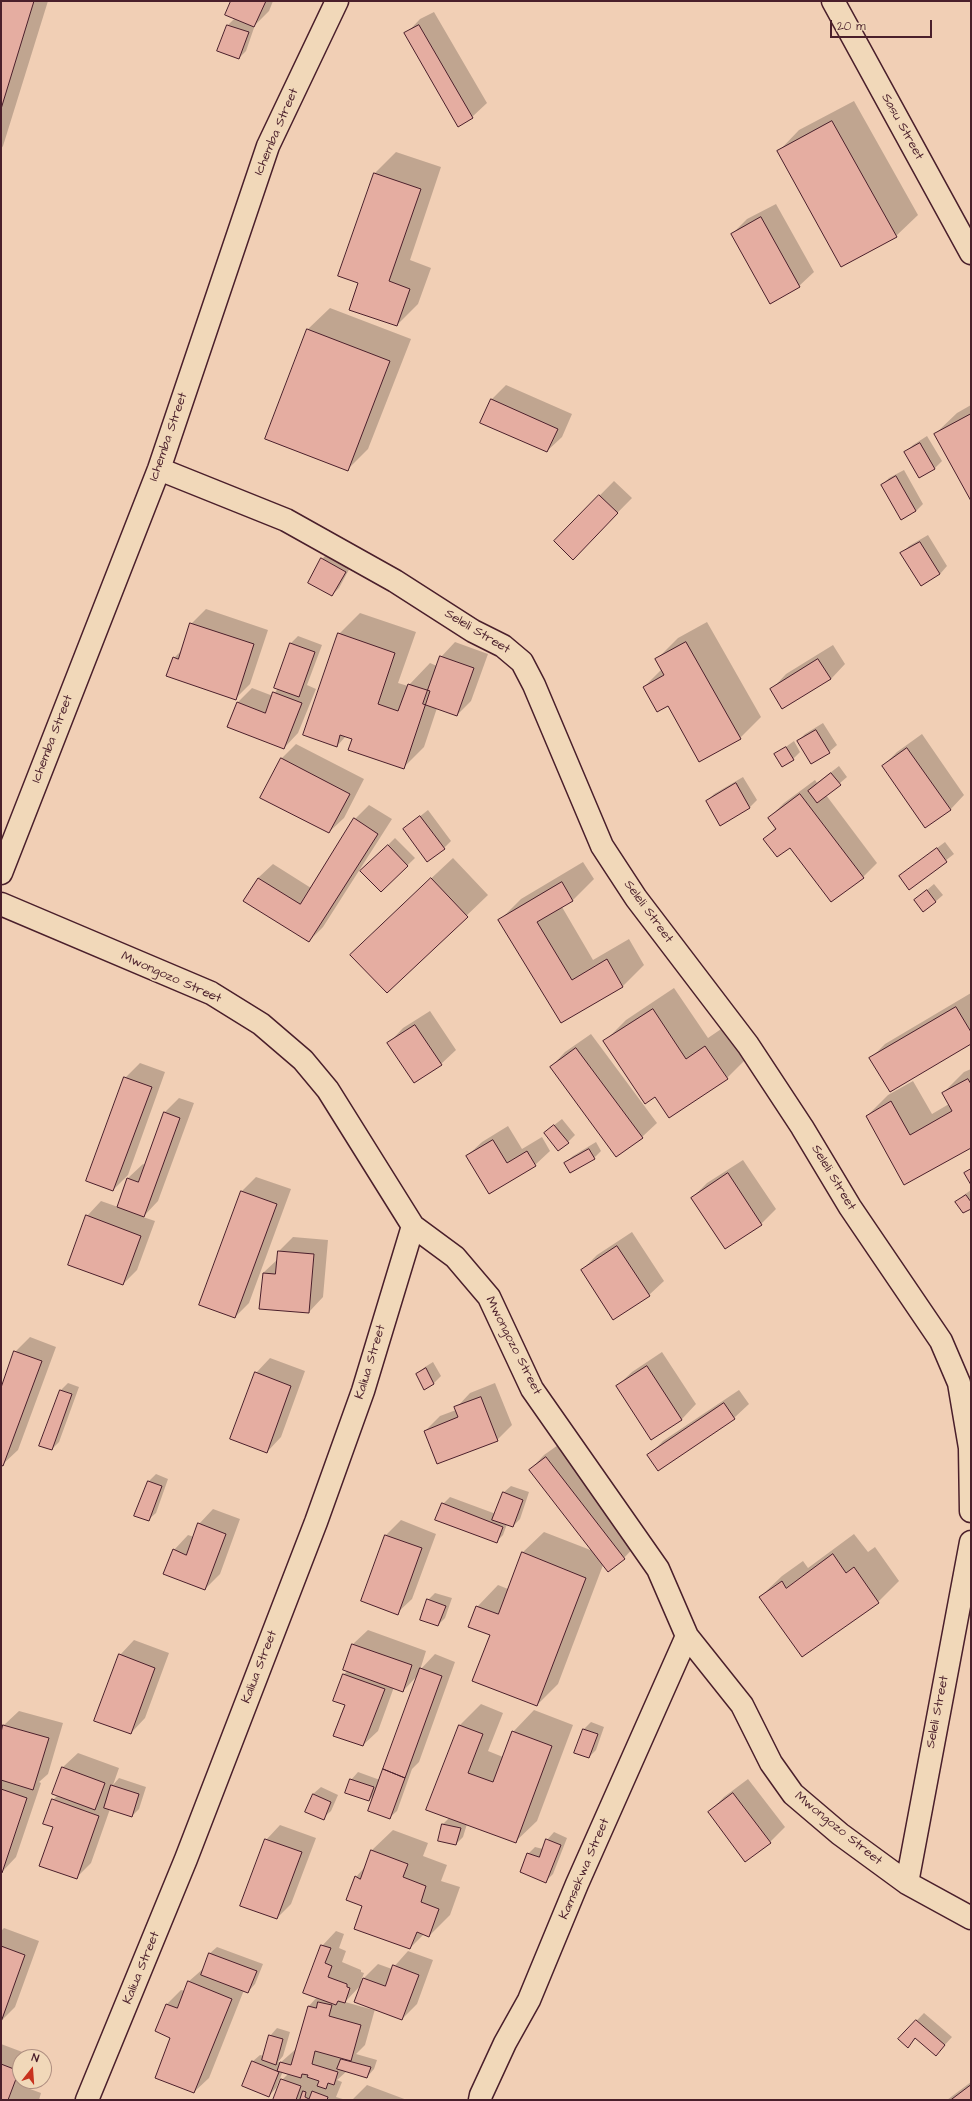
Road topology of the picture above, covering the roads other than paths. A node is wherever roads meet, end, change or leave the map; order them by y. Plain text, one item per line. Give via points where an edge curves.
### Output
1 (337, 1) edge
2 (833, 1) edge
3 (971, 253) edge
4 (159, 469) junction
5 (1, 873) edge
6 (1, 904) edge
7 (413, 1226) junction
8 (971, 1511) edge
9 (971, 1542) edge
10 (687, 1636) junction
11 (907, 1883) junction
12 (971, 1918) edge
13 (87, 2100) edge
14 (480, 2100) edge

1 - 4 street, Ichemba Street via 268,146
2 - 3 street, Sasu Street
4 - 5 street, Ichemba Street
4 - 8 street, Seleli Street via 286,520 395,581 473,631 503,646 522,662 602,846 636,898 748,1045 802,1127 850,1207 941,1341 959,1383 970,1448
6 - 7 street, Mwongozo Street via 211,994 262,1024 303,1060 328,1090
7 - 10 street, Mwongozo Street via 455,1257 489,1297 532,1389 658,1569
7 - 13 street, Kaliua Street via 363,1391 316,1522 186,1859
9 - 11 street, Seleli Street
10 - 11 street, Mwongozo Street via 742,1705 771,1763 793,1794 840,1834
10 - 14 street, Kamsekwa Street via 577,1884 529,2000 492,2068
11 - 12 street, Mwongozo Street

